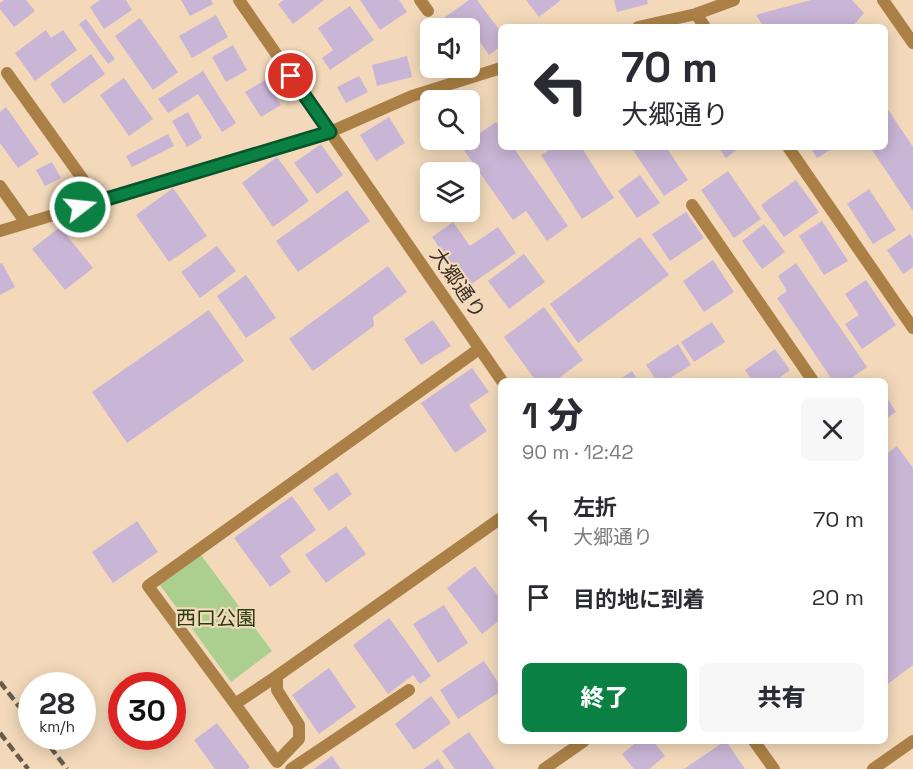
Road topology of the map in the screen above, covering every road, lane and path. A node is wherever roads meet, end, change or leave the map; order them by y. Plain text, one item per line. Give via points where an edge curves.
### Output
1 (238, 0) edge
2 (420, 0) edge
3 (734, 0) edge
4 (883, 0) edge
5 (428, 11) dead end
6 (696, 14) junction
7 (651, 24) edge
8 (703, 24) edge
9 (913, 43) edge
10 (498, 69) edge
11 (7, 73) dead end
12 (330, 132) junction
13 (790, 150) edge
14 (0, 186) edge
15 (99, 202) junction
16 (692, 205) dead end
17 (26, 223) junction
18 (0, 231) edge
19 (913, 328) edge
20 (479, 349) junction
21 (500, 378) edge
22 (811, 378) edge
23 (498, 520) edge
24 (276, 676) junction
25 (408, 690) dead end
26 (235, 704) junction
27 (913, 741) edge
28 (580, 744) edge
29 (756, 744) edge
30 (274, 765) edge
31 (291, 769) edge
32 (544, 769) edge
33 (774, 769) edge
34 (873, 769) edge

1 - 12 street, 大郷通り
2 - 5 street
3 - 6 street
4 - 9 street
6 - 7 street
6 - 8 street
10 - 12 street via 412,96
11 - 15 street
12 - 15 street
12 - 20 street, 大郷通り
13 - 19 street
14 - 17 street
15 - 17 street
16 - 22 street
17 - 18 street
20 - 21 street, 大郷通り
20 - 26 street via 148,586
23 - 24 street
24 - 26 street
24 - 30 street via 276,690 299,725 299,739
25 - 31 street
26 - 30 street
27 - 34 street
28 - 32 street
29 - 33 street

